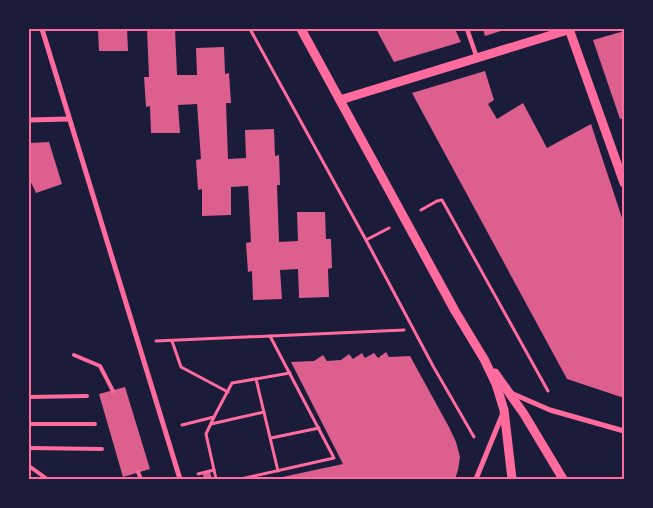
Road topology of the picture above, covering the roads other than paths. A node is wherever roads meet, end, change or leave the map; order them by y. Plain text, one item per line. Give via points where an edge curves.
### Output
1 (42, 29) edge
2 (301, 29) edge
3 (467, 29) edge
4 (570, 29) edge
5 (477, 58) junction
6 (340, 100) junction
7 (69, 119) junction
8 (29, 120) edge
9 (624, 183) edge
10 (74, 355) dead end
11 (484, 359) junction
12 (113, 391) dead end
13 (510, 392) junction
14 (87, 396) dead end
15 (29, 397) edge
16 (504, 410) junction
17 (29, 424) edge
18 (95, 424) dead end
19 (624, 431) edge
20 (29, 448) edge
21 (102, 449) dead end
22 (29, 466) edge
23 (138, 472) dead end
24 (47, 479) edge
25 (141, 479) edge
26 (180, 479) edge
27 (476, 479) edge
28 (512, 479) edge
29 (563, 479) edge

1 - 7 street
2 - 6 street
3 - 5 street
4 - 5 street
4 - 9 street
5 - 6 street
6 - 11 street
7 - 8 street
7 - 26 street
10 - 12 lane via 100,366
11 - 13 street
11 - 16 street
13 - 19 street via 550,410
13 - 29 street
14 - 15 lane
16 - 27 street
16 - 28 street
17 - 18 lane
20 - 21 lane
22 - 24 lane
23 - 25 lane

